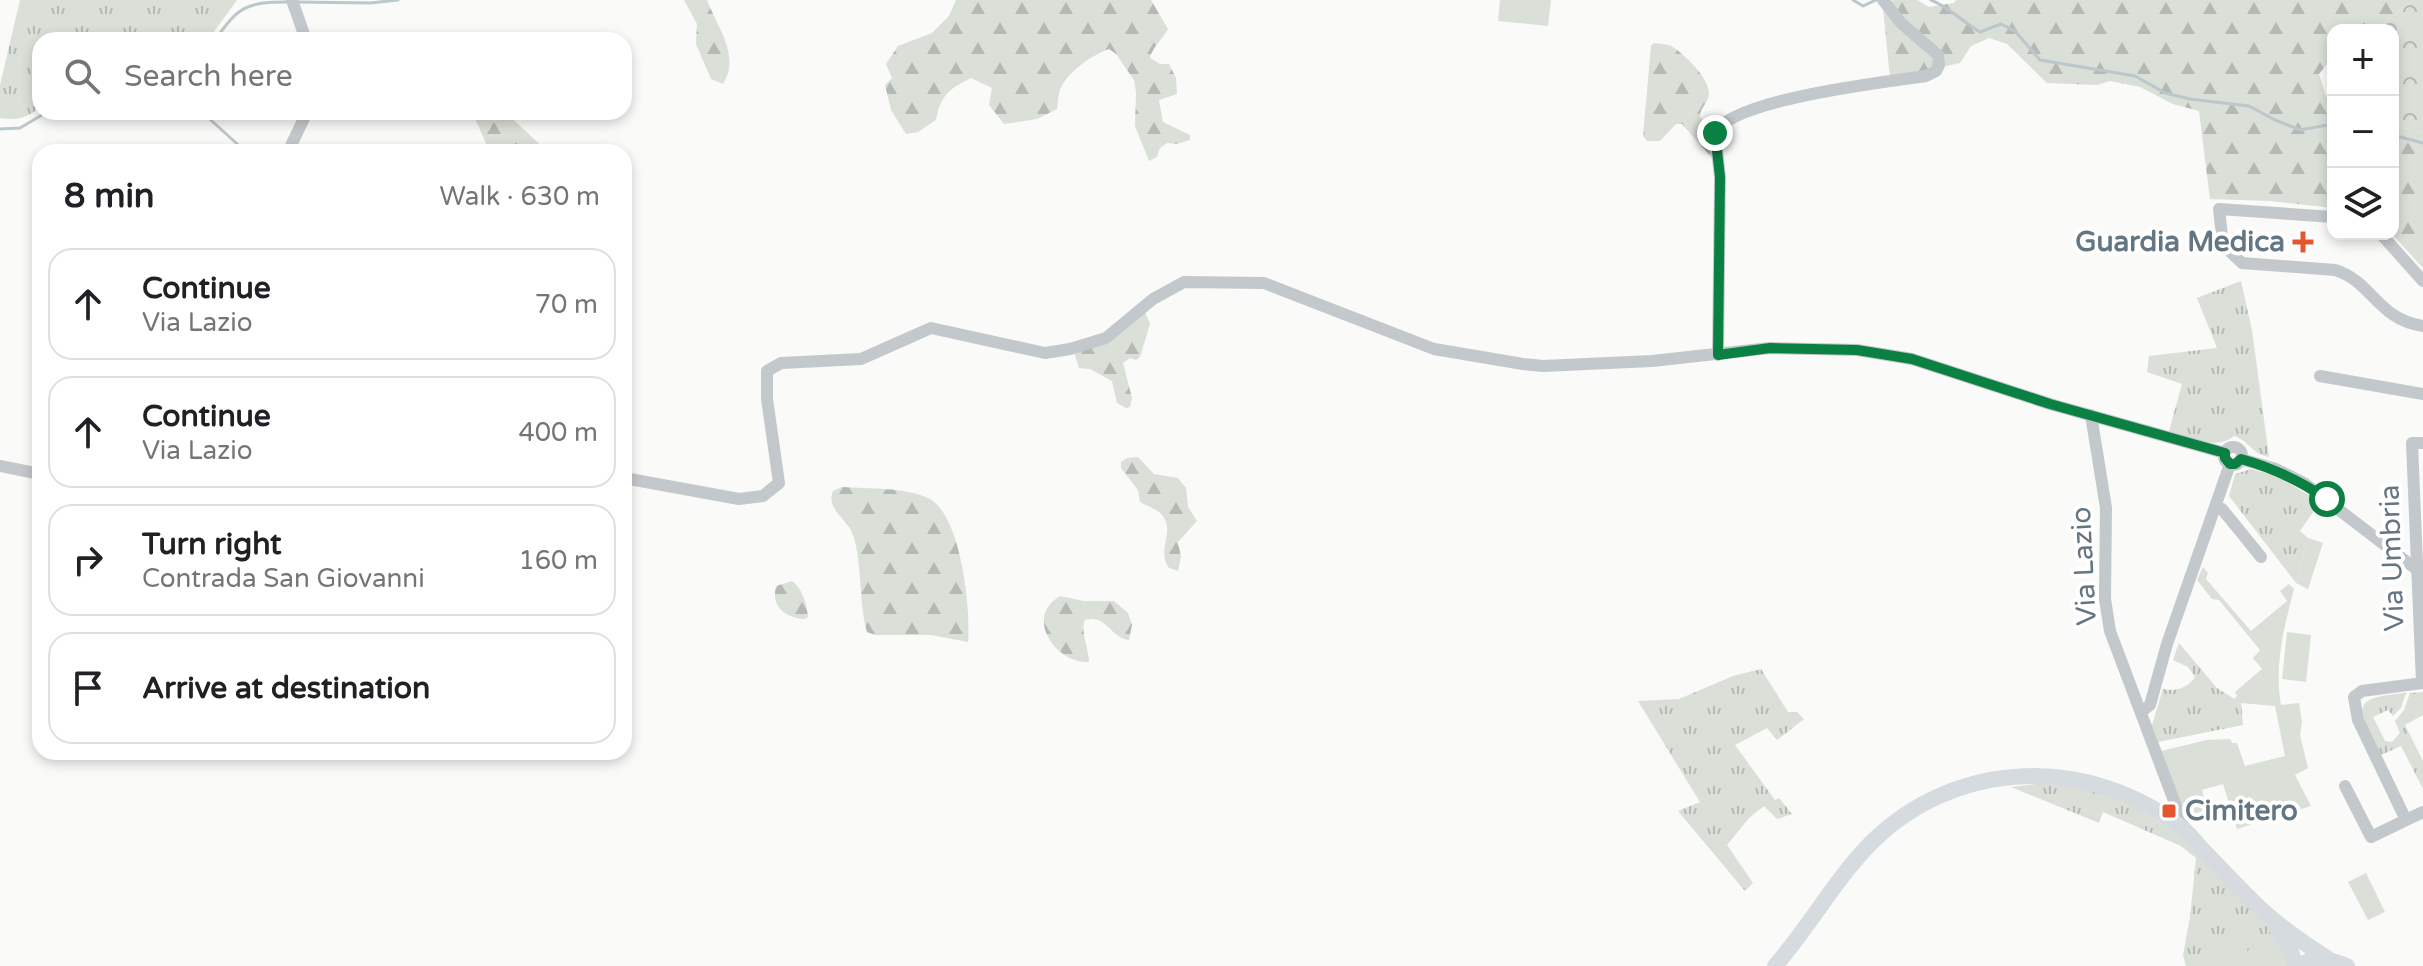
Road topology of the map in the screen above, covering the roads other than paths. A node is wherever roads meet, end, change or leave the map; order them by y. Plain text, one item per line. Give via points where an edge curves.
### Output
1 (1884, 1) edge
2 (295, 6) edge
3 (303, 32) edge
4 (303, 120) edge
5 (292, 144) edge
6 (2327, 217) edge
7 (2386, 240) edge
8 (2423, 281) edge
9 (2423, 326) edge
10 (1718, 355) junction
11 (2320, 376) dead end
12 (2423, 394) edge
13 (2091, 415) junction
14 (2423, 443) edge
15 (2234, 452) junction
16 (0, 466) edge
17 (32, 472) edge
18 (632, 479) edge
19 (2216, 508) junction
20 (2261, 557) dead end
21 (2420, 572) edge
22 (2422, 683) edge
23 (2142, 711) junction
24 (2345, 786) dead end
25 (2423, 812) edge
26 (2406, 820) junction
27 (2185, 830) junction
28 (2264, 912) junction
29 (2337, 963) edge
30 (1775, 966) edge
31 (2298, 966) edge

1 - 10 street via 1938,55 1936,71 1784,101 1726,120 1715,133 1720,177
2 - 3 street
4 - 5 street
6 - 9 street via 2219,209 2223,245 2242,263 2345,273 2387,312
7 - 8 street
10 - 13 street via 1770,348 1870,352 1912,359
10 - 18 street via 1523,364 1434,349 1264,283 1184,282 1153,299 1106,338 1070,349 1045,353 931,328 861,359 781,363 767,371 779,483 763,496 739,499
11 - 12 street
13 - 15 street
13 - 23 street, Via Lazio via 2106,508 2110,631
14 - 21 street, Via Umbria via 2412,443
15 - 19 street
15 - 21 street via 2304,483
16 - 17 street
19 - 20 street
19 - 23 street via 2150,705
21 - 22 street, Via Umbria
22 - 26 street via 2362,691 2354,697 2358,720
23 - 27 street, Via Lazio
24 - 26 street via 2371,837
25 - 26 street
27 - 28 main road
27 - 30 main road via 2128,795 2091,781 2027,776 1964,786 1914,808 1874,840
28 - 29 main road
28 - 31 main road
29 - 31 main road via 2311,958

